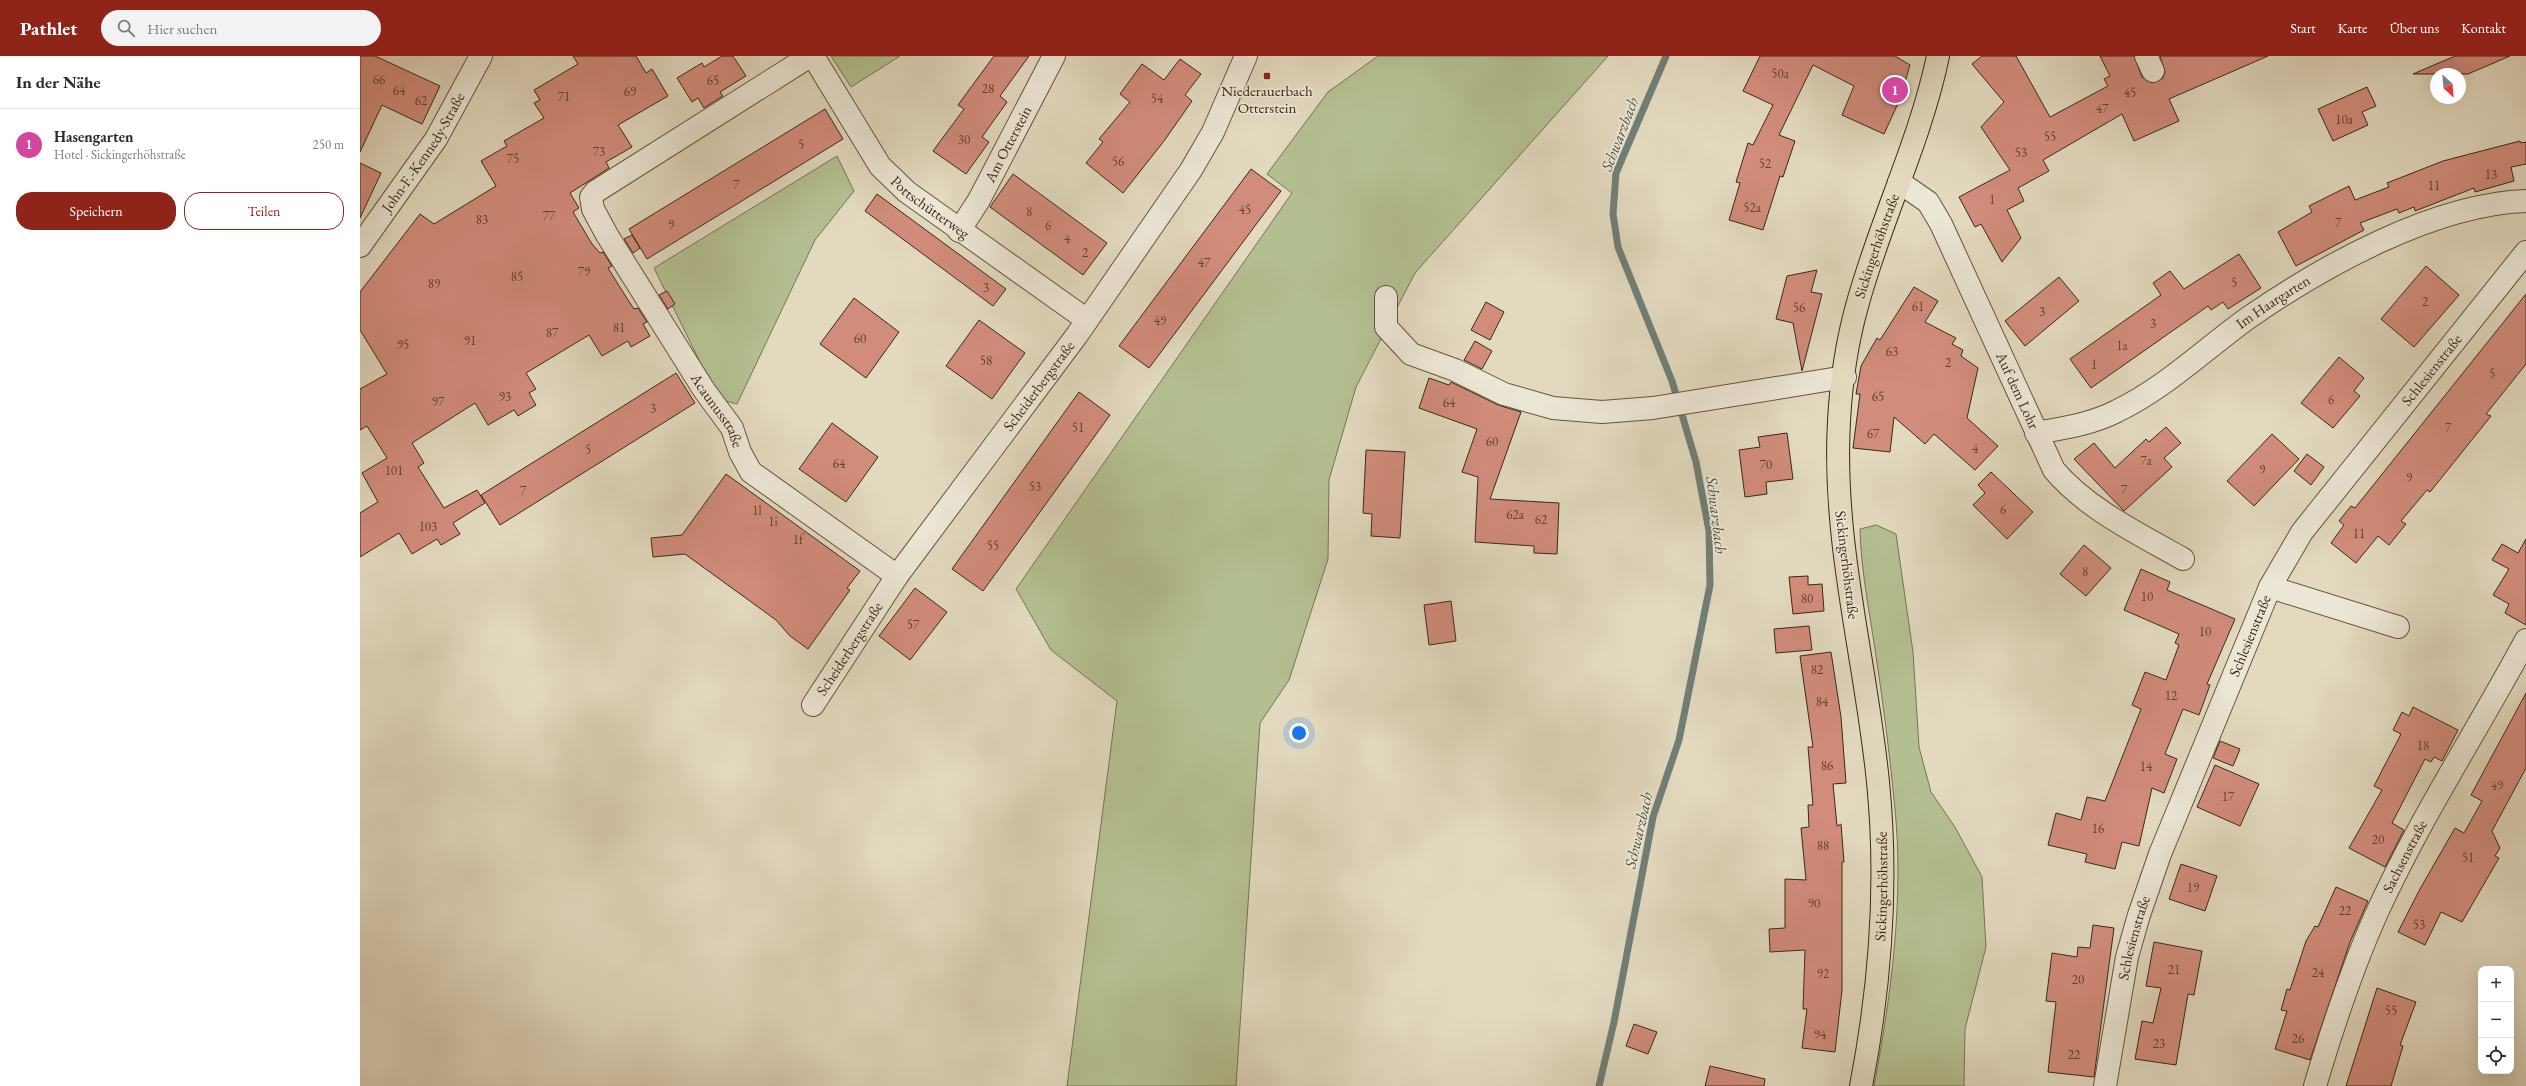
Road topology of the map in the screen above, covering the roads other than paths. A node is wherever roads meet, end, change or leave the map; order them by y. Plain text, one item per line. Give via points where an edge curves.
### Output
1 (481, 56) edge
2 (810, 56) edge
3 (813, 56) edge
4 (1054, 56) edge
5 (1246, 56) edge
6 (1938, 56) edge
7 (1899, 182) junction
8 (2526, 201) edge
9 (959, 231) junction
10 (360, 246) edge
11 (2526, 252) edge
12 (1386, 297) dead end
13 (1087, 320) junction
14 (1845, 377) junction
15 (2036, 433) junction
16 (2183, 558) dead end
17 (897, 576) junction
18 (2270, 588) junction
19 (2398, 626) dead end
20 (2526, 640) edge
21 (813, 705) dead end
22 (1861, 1086) edge
23 (2105, 1086) edge
24 (2315, 1086) edge

1 - 10 street, John-F.-Kennedy-Straße via 436,139
2 - 17 street, Acaunusstraße via 595,192 591,197 593,209 704,390 732,428 740,452 751,472
3 - 9 street, Pottschütterweg via 880,166 907,192
4 - 9 street, Am Otterstein via 979,200
5 - 13 street, Scheiderbergstraße via 1213,132 1192,170
6 - 7 main road, Sickingerhöhstraße via 1919,130
7 - 14 main road, Sickingerhöhstraße via 1856,309
7 - 15 street, Auf dem Lohr via 1928,202 1941,224
8 - 15 street, Im Haargarten via 2458,211 2353,256 2304,282 2248,318 2162,383 2117,412 2088,423
9 - 13 street, Pottschütterweg
11 - 18 street, Schlesienstraße via 2302,532
12 - 14 street via 1386,327 1411,354 1455,370 1504,394 1553,408 1602,412 1653,408
13 - 17 street, Scheiderbergstraße
14 - 22 main road, Sickingerhöhstraße via 1839,418 1840,518 1878,782 1881,847 1881,909 1876,985
15 - 16 street, Auf dem Lohr via 2051,465 2064,481 2087,500
17 - 21 street, Scheiderbergstraße
18 - 19 street
18 - 23 street, Schlesienstraße via 2162,847 2139,915 2126,964
20 - 24 street, Sachsenstraße via 2416,836 2375,917

